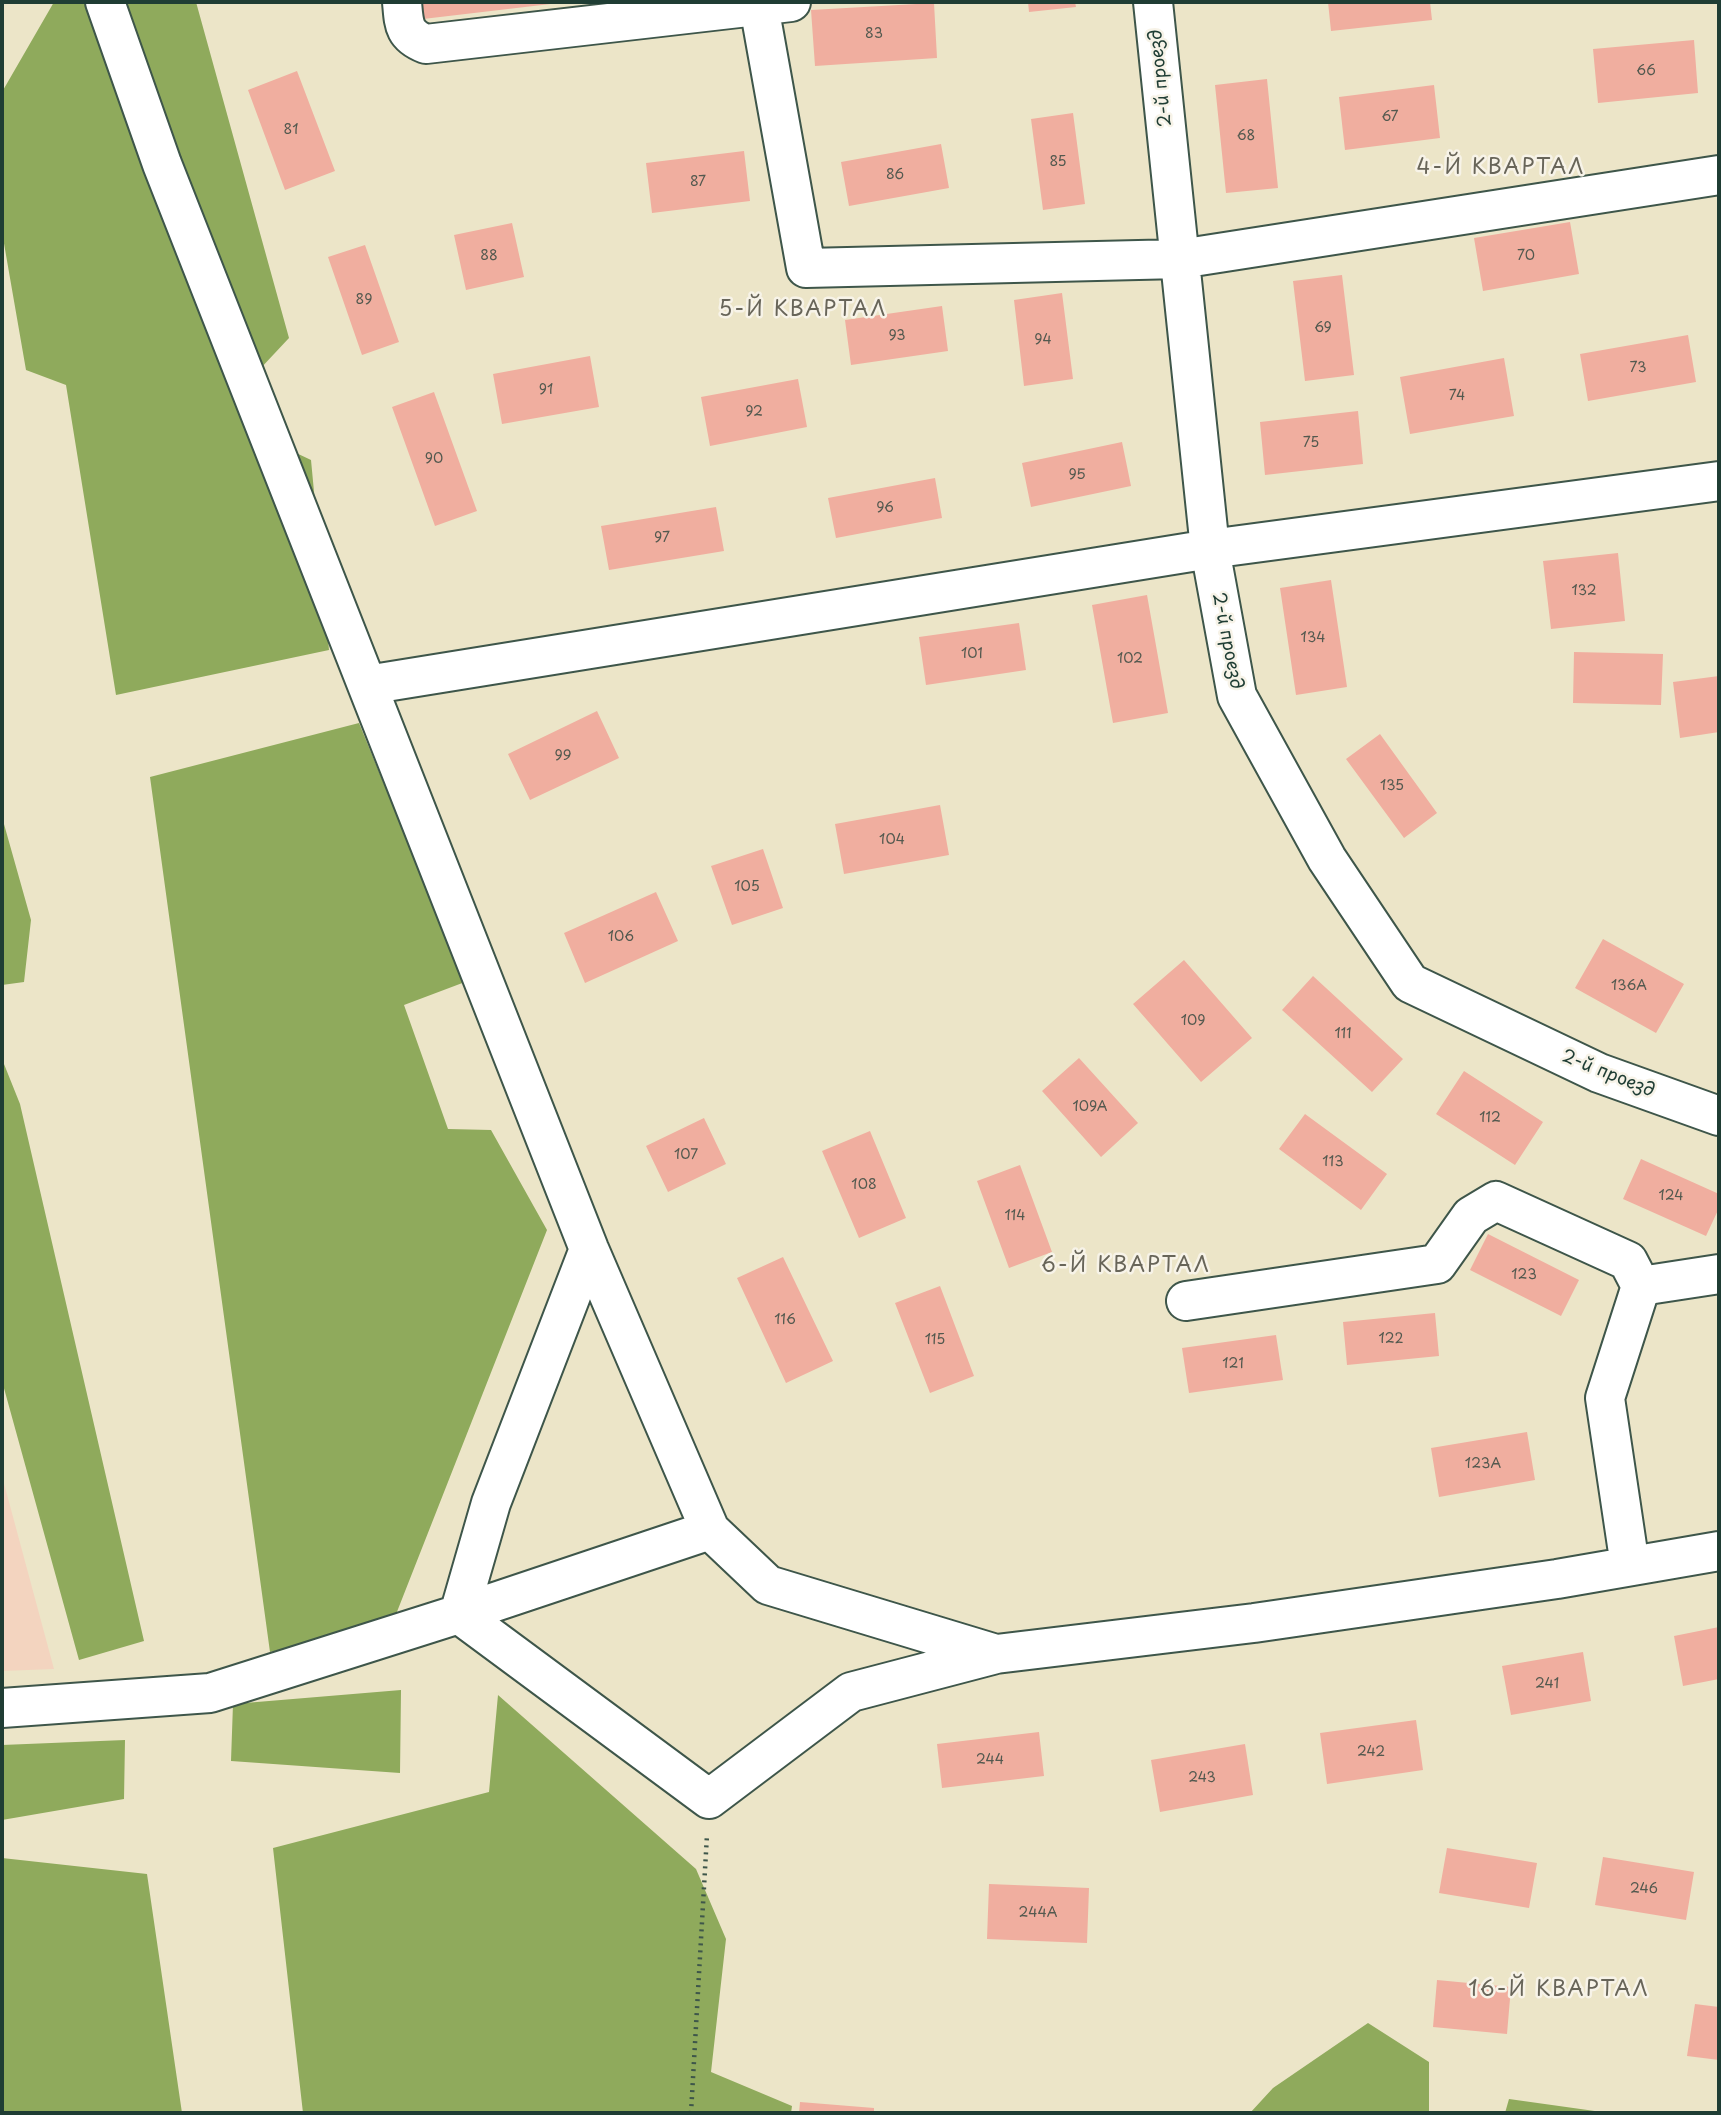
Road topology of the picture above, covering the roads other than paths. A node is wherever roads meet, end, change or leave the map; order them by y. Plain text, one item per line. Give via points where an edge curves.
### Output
1 (105, 2) edge
2 (402, 2) edge
3 (1153, 2) edge
4 (775, 4) edge
5 (1719, 175) edge
6 (1180, 259) junction
7 (1719, 481) edge
8 (1210, 549) junction
9 (367, 685) junction
10 (1719, 1116) edge
11 (589, 1250) junction
12 (1719, 1274) edge
13 (1641, 1286) junction
14 (1186, 1301) dead end
15 (710, 1530) junction
16 (1719, 1551) edge
17 (1630, 1566) junction
18 (459, 1614) junction
19 (996, 1654) junction
20 (2, 1708) edge

1 - 9 street via 162,164
2 - 4 street via 405,28 413,39 426,44
3 - 6 street, 2-й проезд
4 - 6 street via 806,268
5 - 6 street
6 - 8 street, 2-й проезд
7 - 8 street
8 - 9 street
8 - 10 street, 2-й проезд via 1237,696 1327,859 1410,983 1599,1073
9 - 11 street
11 - 15 street
11 - 18 street via 491,1503
12 - 13 street
13 - 14 street via 1628,1261 1496,1201 1472,1216 1437,1264
13 - 17 street via 1605,1398
15 - 18 street
15 - 19 street via 768,1585
16 - 17 street
17 - 19 street via 1268,1621
18 - 19 street via 709,1800 851,1692
18 - 20 street via 210,1693

